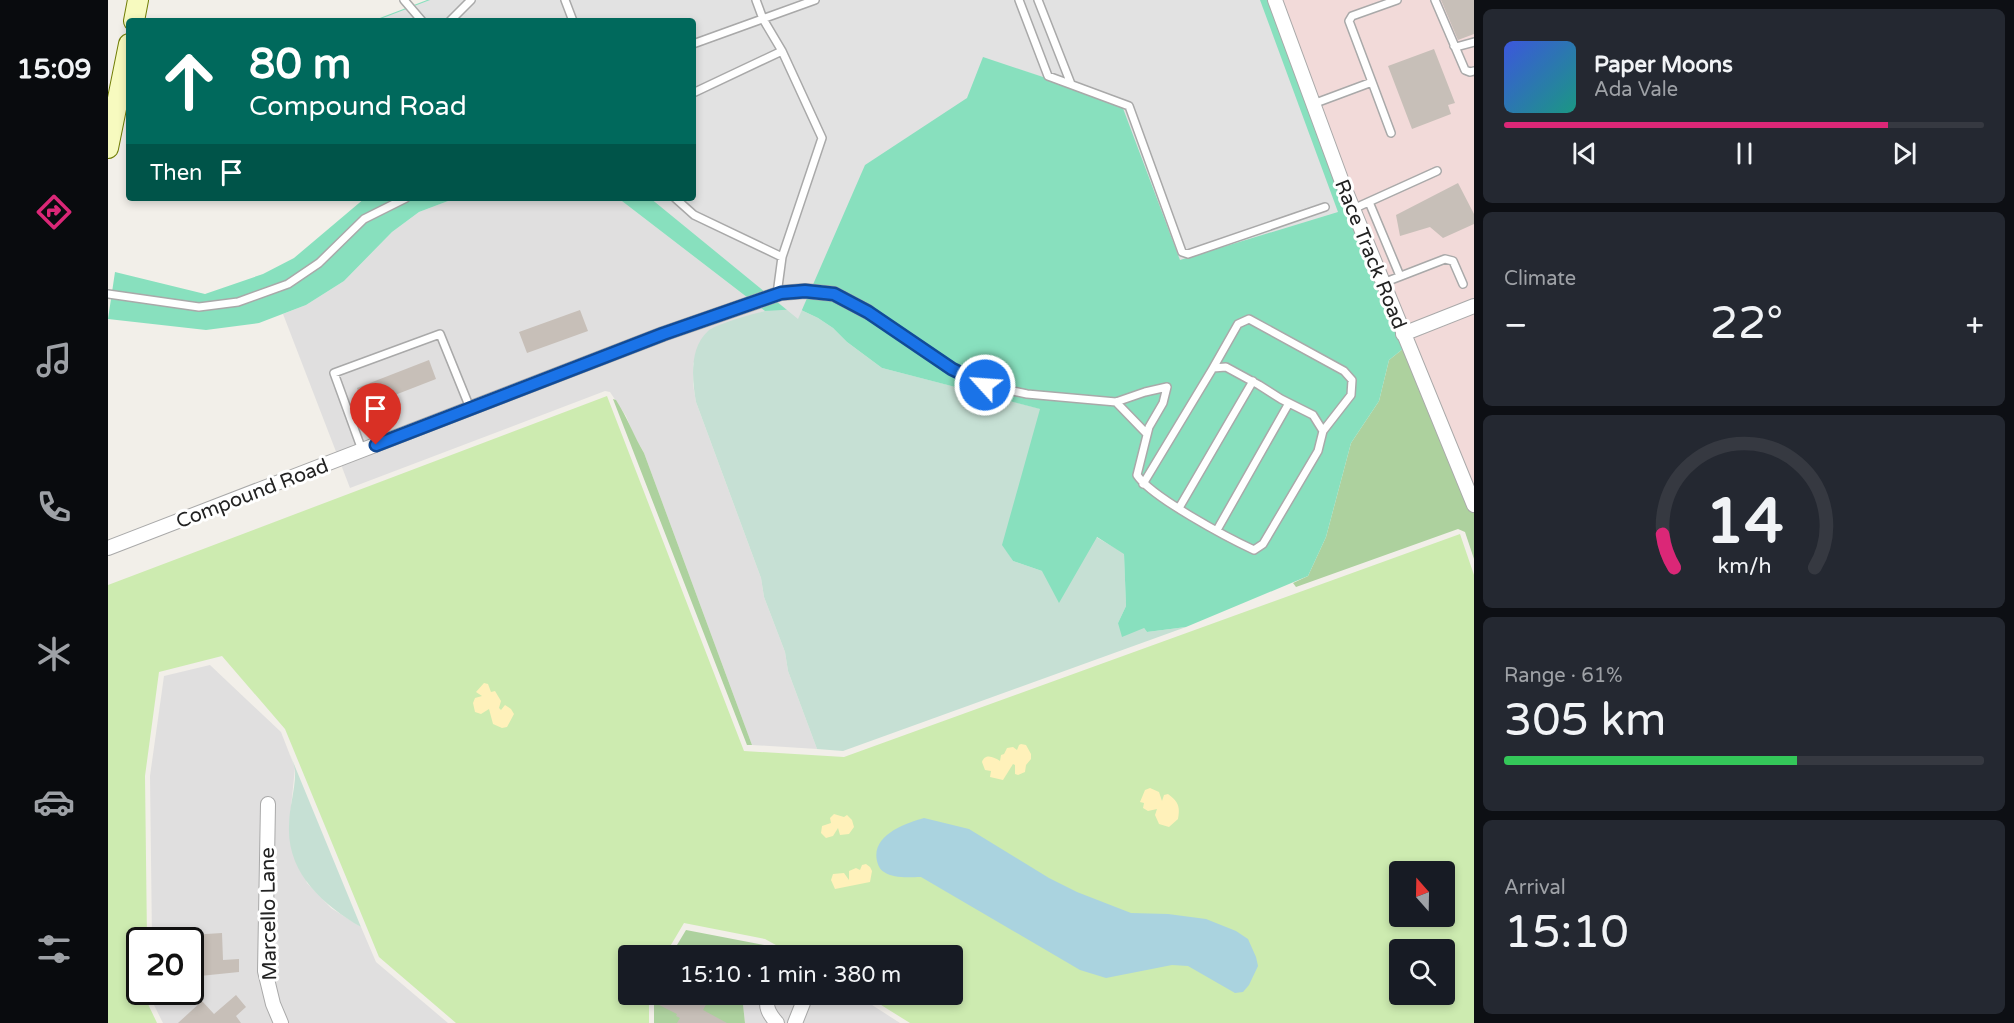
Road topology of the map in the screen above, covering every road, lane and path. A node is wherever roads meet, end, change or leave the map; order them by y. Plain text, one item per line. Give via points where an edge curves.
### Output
1 (138, 0) edge
2 (404, 0) edge
3 (471, 0) edge
4 (565, 0) edge
5 (756, 0) edge
6 (815, 0) edge
7 (1019, 0) edge
8 (1038, 0) edge
9 (1397, 0) edge
10 (1435, 0) edge
11 (1280, 1) edge
12 (135, 18) edge
13 (419, 18) edge
14 (453, 18) edge
15 (572, 18) edge
16 (763, 19) junction
17 (1474, 42) edge
18 (696, 43) edge
19 (1454, 46) junction
20 (782, 51) junction
21 (126, 59) edge
22 (1474, 71) edge
23 (1372, 82) junction
24 (1071, 84) junction
25 (696, 92) edge
26 (1313, 104) junction
27 (1391, 133) dead end
28 (108, 148) edge
29 (1437, 171) dead end
30 (400, 201) edge
31 (678, 201) edge
32 (1369, 202) junction
33 (1325, 207) dead end
34 (1353, 209) junction
35 (782, 257) junction
36 (1400, 276) junction
37 (1383, 283) junction
38 (1463, 284) dead end
39 (108, 294) edge
40 (777, 294) junction
41 (1474, 306) edge
42 (868, 312) joint
43 (1403, 334) junction
44 (1213, 368) junction
45 (1253, 381) junction
46 (1116, 402) junction
47 (1289, 403) junction
48 (470, 408) junction
49 (1323, 431) junction
50 (1147, 434) junction
51 (362, 450) junction
52 (1470, 482) edge
53 (1143, 484) junction
54 (1474, 505) edge
55 (1179, 508) junction
56 (1217, 530) junction
57 (108, 548) edge
58 (268, 804) dead end
59 (768, 1005) edge
60 (801, 1005) edge
61 (281, 1023) edge
62 (777, 1023) edge
63 (795, 1023) edge

1 - 12 street
2 - 13 lane
3 - 14 lane
4 - 15 lane
5 - 16 lane
6 - 16 lane
7 - 24 lane via 1048,76
8 - 24 lane
9 - 23 lane via 1352,16 1349,21
10 - 19 lane
11 - 26 street, Race Track Road
16 - 18 lane
16 - 20 lane
17 - 19 lane
19 - 22 lane via 1465,70
20 - 25 lane
20 - 35 lane via 822,138
21 - 28 street
23 - 26 lane
23 - 27 lane
24 - 33 lane via 1129,106 1182,252 1188,254
26 - 34 street, Race Track Road
29 - 32 lane
30 - 39 lane via 364,219 319,263 288,285 238,302 199,307
31 - 35 lane via 694,215
32 - 34 lane
32 - 36 lane
34 - 37 street, Race Track Road
35 - 40 lane
36 - 37 lane
36 - 38 lane via 1445,259 1453,261
37 - 43 street, Race Track Road
40 - 42 street, Compound Road via 834,294
40 - 48 street, Compound Road
41 - 43 street
42 - 46 lane via 952,369 985,385 1027,394
43 - 52 street, Race Track Road
44 - 45 lane via 1226,367
44 - 49 lane via 1238,324 1249,319 1344,371 1352,380 1351,395
44 - 53 lane
45 - 47 lane
45 - 55 lane
46 - 50 lane
46 - 50 lane via 1167,387
47 - 49 lane via 1312,415
47 - 56 lane
48 - 51 street, Compound Road
48 - 51 lane via 440,334 334,373
49 - 56 lane via 1318,451 1263,544 1254,550
50 - 53 lane via 1137,475
51 - 57 street, Compound Road
52 - 54 street, Race Track Road
53 - 55 lane
55 - 56 lane
58 - 61 street, Marcello Lane via 265,971
59 - 62 street
60 - 63 street

